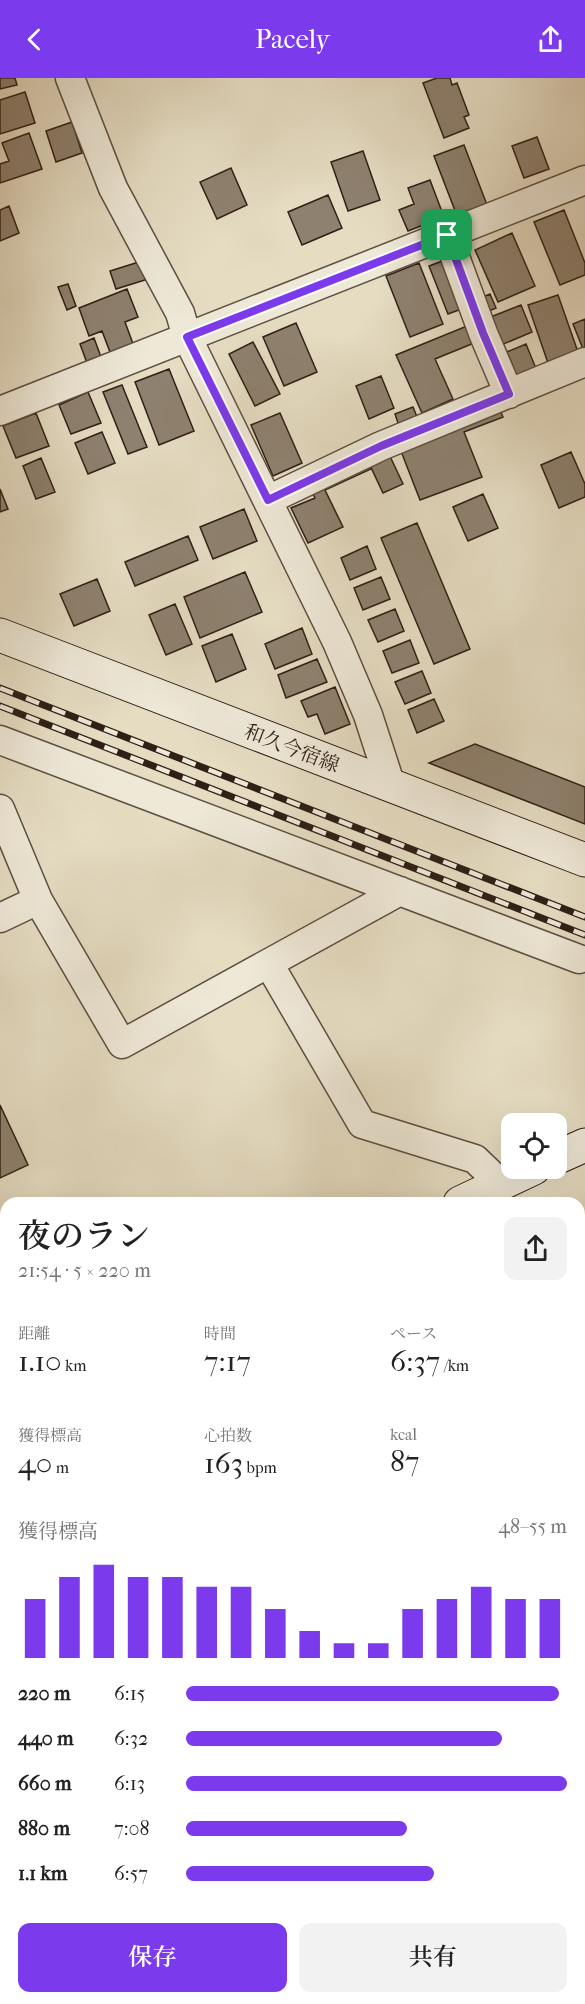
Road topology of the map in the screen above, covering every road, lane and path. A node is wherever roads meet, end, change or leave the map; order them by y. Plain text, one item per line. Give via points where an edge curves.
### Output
1 (70, 78) edge
2 (585, 180) edge
3 (447, 235) junction
4 (187, 337) junction
5 (585, 362) edge
6 (509, 394) junction
7 (0, 411) edge
8 (268, 500) junction
9 (0, 635) edge
10 (0, 740) edge
11 (391, 786) junction
12 (0, 809) edge
13 (585, 860) edge
14 (400, 891) junction
15 (38, 900) junction
16 (0, 918) edge
17 (579, 959) dead end
18 (269, 964) junction
19 (511, 1179) edge
20 (501, 1184) junction
21 (473, 1197) edge

1 - 4 street via 113,188 180,314
2 - 3 street
3 - 4 street
3 - 6 street
4 - 7 street
4 - 8 street
5 - 6 street
6 - 8 street via 381,446
8 - 11 street via 342,652
9 - 11 main road, 和久今宿線
10 - 14 street
11 - 13 main road, 和久今宿線
12 - 15 street
14 - 17 street
14 - 18 street
15 - 16 street
15 - 18 street via 122,1044
18 - 20 street via 362,1124 475,1159
19 - 20 main road
20 - 21 main road

